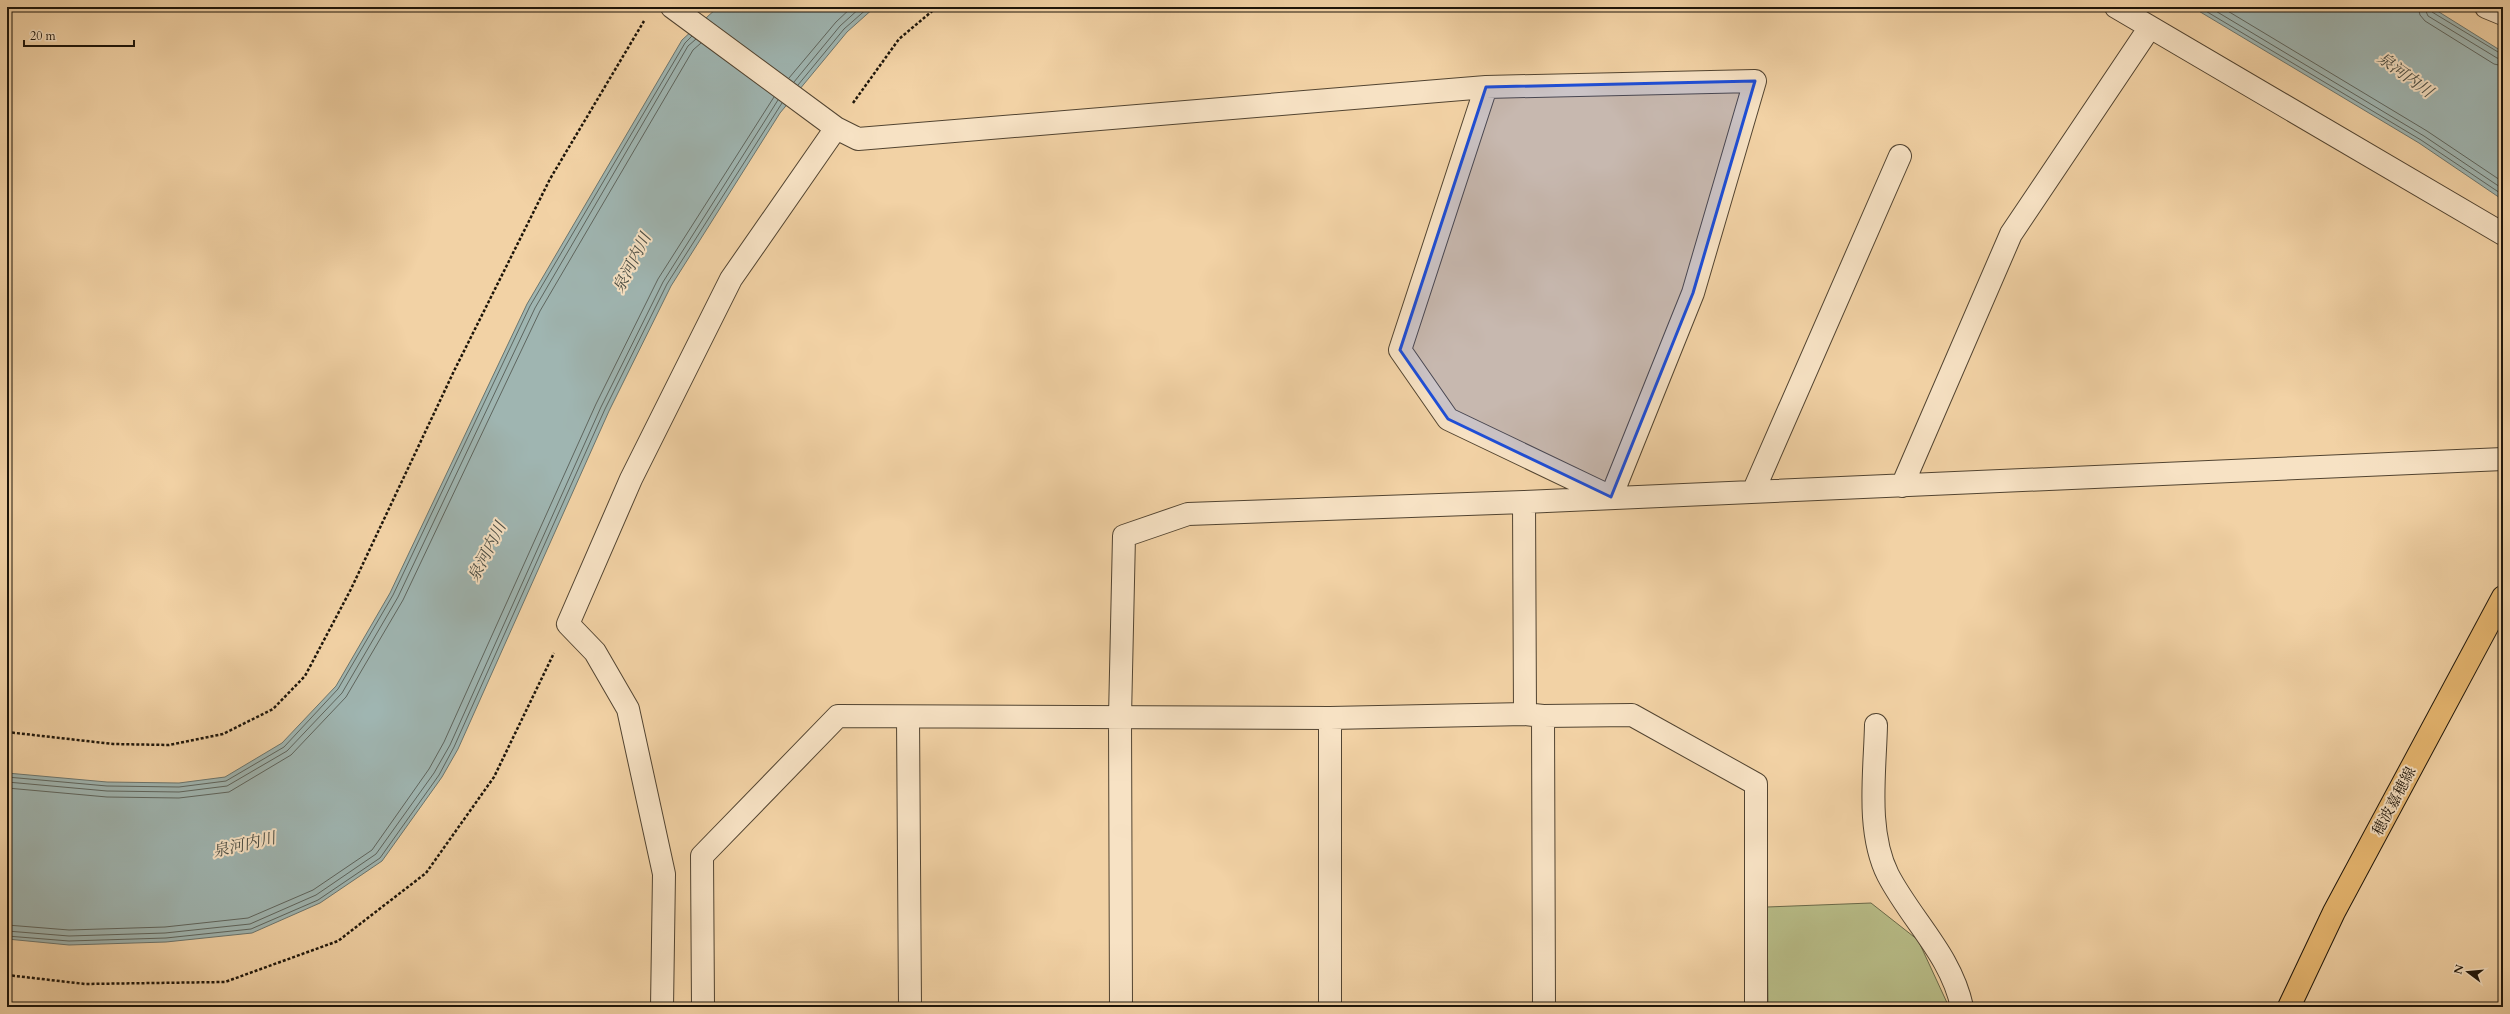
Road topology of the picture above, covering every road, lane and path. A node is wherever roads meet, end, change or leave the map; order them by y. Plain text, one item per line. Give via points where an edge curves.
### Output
1 (936, 7) edge
2 (2116, 7) edge
3 (2486, 7) edge
4 (673, 9) edge
5 (2503, 14) edge
6 (645, 20) dead end
7 (2150, 27) junction
8 (1486, 87) junction
9 (828, 122) junction
10 (1900, 156) dead end
11 (2503, 234) edge
12 (2503, 459) edge
13 (1902, 486) junction
14 (1753, 492) junction
15 (1611, 497) junction
16 (1524, 502) junction
17 (2503, 597) edge
18 (568, 624) junction
19 (1534, 715) junction
20 (908, 717) junction
21 (1120, 717) junction
22 (1330, 718) junction
23 (1876, 725) dead end
24 (7, 732) edge
25 (7, 975) edge
26 (662, 1007) edge
27 (703, 1007) edge
28 (910, 1007) edge
29 (1121, 1007) edge
30 (1330, 1007) edge
31 (1544, 1007) edge
32 (1756, 1007) edge
33 (1962, 1007) edge
34 (2289, 1007) edge

1 - 9 path via 899,39
2 - 7 street
3 - 5 street
4 - 9 street
6 - 24 path via 550,178 454,371 351,589 305,676 273,708 223,734 169,745 112,744
7 - 11 street
7 - 13 street via 2011,234
8 - 9 street via 858,139
8 - 15 street via 1400,350 1448,419
8 - 15 street via 1755,81 1693,293
9 - 18 street via 731,279 631,479
10 - 14 street
12 - 13 street
13 - 14 street
14 - 15 street
15 - 16 street
16 - 19 street
16 - 21 street via 1188,514 1124,536
17 - 34 main road, 穂波嘉穂線 via 2334,912
18 - 25 path via 494,777 426,873 338,940 225,982 85,984
18 - 26 street via 596,652 628,709 664,874
19 - 22 street
19 - 31 street
19 - 32 street via 1632,715 1756,784
20 - 21 street
20 - 27 street via 838,716 702,856
20 - 28 street
21 - 22 street
21 - 29 street
22 - 30 street
23 - 33 street via 1875,821 1879,848 1888,875 1944,957 1958,987

